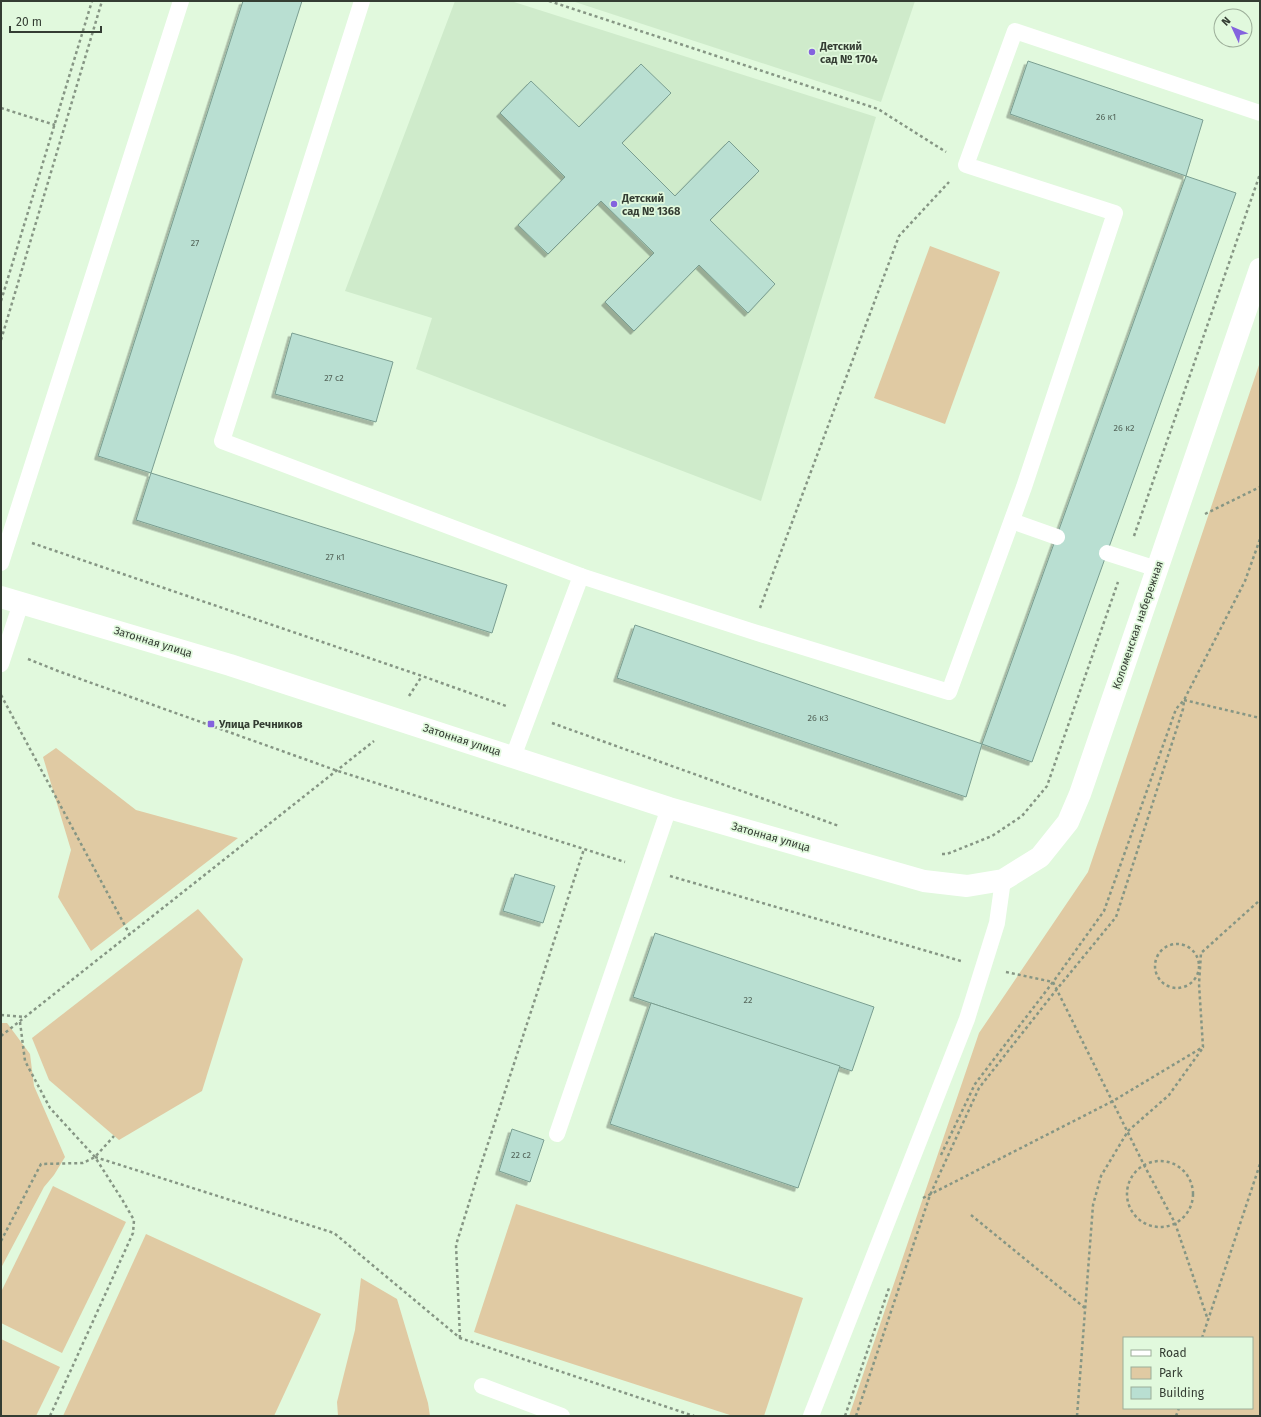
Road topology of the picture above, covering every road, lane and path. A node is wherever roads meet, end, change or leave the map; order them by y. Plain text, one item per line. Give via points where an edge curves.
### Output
1 (92, 1) edge
2 (102, 1) edge
3 (181, 1) edge
4 (362, 1) edge
5 (549, 1) edge
6 (1, 108) edge
7 (1260, 113) edge
8 (55, 126) junction
9 (966, 165) junction
10 (1260, 269) edge
11 (1, 301) edge
12 (1, 340) edge
13 (1260, 487) edge
14 (1200, 516) dead end
15 (1012, 521) junction
16 (1057, 537) dead end
17 (1260, 539) edge
18 (1107, 553) dead end
19 (1, 563) edge
20 (1157, 569) junction
21 (581, 576) junction
22 (11, 600) edge
23 (751, 631) junction
24 (3, 657) edge
25 (422, 676) dead end
26 (1, 695) edge
27 (1184, 700) junction
28 (394, 718) junction
29 (1260, 718) edge
30 (513, 757) junction
31 (338, 770) junction
32 (669, 808) junction
33 (584, 849) junction
34 (648, 870) junction
35 (1003, 880) junction
36 (924, 881) joint
37 (1260, 900) edge
38 (130, 935) junction
39 (983, 968) junction
40 (1199, 969) junction
41 (1053, 982) junction
42 (1057, 989) junction
43 (1, 1015) edge
44 (26, 1017) junction
45 (20, 1022) junction
46 (1, 1036) edge
47 (1203, 1047) junction
48 (1113, 1101) junction
49 (1128, 1131) junction
50 (557, 1134) dead end
51 (114, 1136) dead end
52 (941, 1156) dead end
53 (95, 1157) junction
54 (1260, 1164) edge
55 (1144, 1165) junction
56 (924, 1192) dead end
57 (930, 1195) junction
58 (971, 1215) dead end
59 (1175, 1223) junction
60 (1, 1241) edge
61 (892, 1281) dead end
62 (1086, 1308) junction
63 (1208, 1320) junction
64 (1202, 1337) edge
65 (460, 1338) junction
66 (482, 1386) dead end
67 (50, 1416) edge
68 (562, 1416) edge
69 (694, 1416) edge
70 (810, 1416) edge
71 (845, 1416) edge
72 (856, 1416) edge
73 (1077, 1416) edge

1 - 8 path
2 - 12 path
3 - 19 lane
4 - 21 lane via 222,441
5 - 9 path via 878,109
6 - 8 path
7 - 9 lane via 1015,31
8 - 11 path
9 - 15 lane via 1115,213
9 - 23 path via 899,236
10 - 20 street, Коломенская набережная
13 - 14 path
15 - 16 lane
15 - 23 lane via 949,692
17 - 27 path via 1245,580
18 - 20 lane
20 - 35 street, Коломенская набережная via 1068,822 1040,856
21 - 23 lane
21 - 30 lane
22 - 24 lane
22 - 28 street, Затонная улица via 230,665
24 - 31 path via 65,674
25 - 28 path
26 - 38 path
27 - 29 path
27 - 41 path via 1176,709 1104,911
27 - 42 path via 1116,917
28 - 30 street, Затонная улица
28 - 31 path via 373,743
30 - 32 street, Затонная улица
31 - 33 path
31 - 38 path
32 - 34 lane
32 - 36 street, Затонная улица
33 - 34 path
33 - 65 path via 456,1245
34 - 39 path
34 - 50 lane
35 - 36 street, Коломенская набережная via 967,886
35 - 39 lane via 996,923
37 - 40 path via 1201,953
38 - 44 path
39 - 41 path
39 - 70 lane via 967,1019
40 - 40 path via 1197,954 1192,948 1178,943 1164,947 1156,959 1156,973 1160,980 1172,988 1186,987 1197,976
40 - 47 path
41 - 42 path
41 - 52 path via 975,1084
42 - 48 path
42 - 57 path via 979,1088
43 - 44 path
44 - 45 path
45 - 46 path
45 - 53 path via 25,1061 50,1108
47 - 48 path
47 - 49 path via 1169,1095
48 - 49 path
48 - 57 path
49 - 55 path
49 - 62 path via 1101,1176 1093,1205
51 - 53 path
53 - 60 path via 83,1163 41,1164
53 - 65 path via 334,1233
53 - 67 path via 134,1220 133,1234
54 - 63 path
55 - 59 path
55 - 59 path via 1136,1171 1127,1190 1127,1201 1131,1211 1147,1225 1158,1228
55 - 59 path via 1156,1161 1167,1162 1177,1166 1191,1182 1192,1204 1186,1214
56 - 57 path via 921,1199
57 - 72 path
58 - 62 path
59 - 63 path
61 - 71 path
62 - 73 path
63 - 64 path
65 - 69 path
66 - 68 lane

